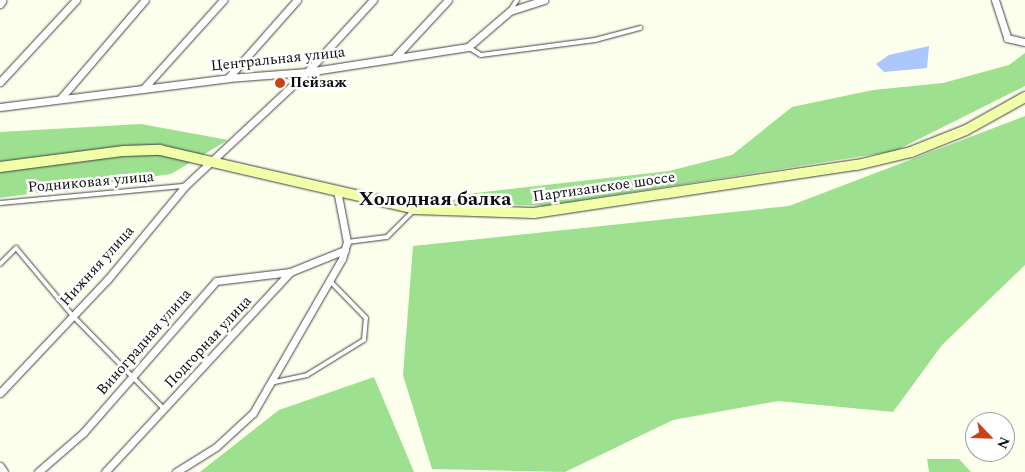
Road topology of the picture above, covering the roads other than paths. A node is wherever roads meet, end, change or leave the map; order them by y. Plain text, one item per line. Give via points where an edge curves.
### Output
1 (76, 0) edge
2 (146, 0) edge
3 (223, 0) edge
4 (297, 0) edge
5 (373, 0) edge
6 (448, 0) edge
7 (517, 0) edge
8 (544, 0) edge
9 (995, 0) edge
10 (510, 11) junction
11 (640, 28) dead end
12 (1024, 42) edge
13 (468, 47) junction
14 (396, 56) junction
15 (307, 72) junction
16 (228, 78) junction
17 (0, 82) edge
18 (143, 89) junction
19 (1025, 97) edge
20 (60, 100) junction
21 (0, 107) edge
22 (216, 160) junction
23 (0, 167) edge
24 (185, 186) junction
25 (337, 190) junction
26 (0, 203) edge
27 (414, 209) junction
28 (347, 242) junction
29 (345, 250) junction
30 (0, 264) edge
31 (290, 272) junction
32 (329, 280) junction
33 (72, 315) junction
34 (133, 377) junction
35 (270, 383) junction
36 (0, 393) edge
37 (164, 409) junction
38 (0, 466) edge
39 (4, 472) edge
40 (38, 472) edge
41 (105, 472) edge
42 (176, 472) edge

1 - 17 street
2 - 20 street
3 - 18 street
4 - 16 street
5 - 15 street, Нижняя улица
6 - 14 street
7 - 10 lane
8 - 10 street
9 - 12 street via 1007,38
10 - 13 street
11 - 13 lane via 596,40 481,55
13 - 14 street, Центральная улица
14 - 15 street, Центральная улица
15 - 16 street, Центральная улица
15 - 22 street, Нижняя улица
16 - 18 street, Центральная улица
18 - 20 street, Центральная улица
19 - 27 main road, Партизанское шоссе via 929,145 857,165 534,212
20 - 21 street, Центральная улица
22 - 23 main road, Партизанское шоссе via 160,150 124,151
22 - 24 street, Нижняя улица
22 - 25 main road, Партизанское шоссе
24 - 26 lane, Родниковая улица
24 - 33 street, Нижняя улица
25 - 27 main road, Партизанское шоссе
25 - 28 street
27 - 28 lane via 387,237
28 - 29 street
29 - 31 street, Подгорная улица
29 - 32 street
30 - 33 lane via 16,248
31 - 34 street, Виноградная улица via 216,281
31 - 37 street, Подгорная улица
32 - 35 street
32 - 35 lane via 366,318 364,340 307,375
33 - 34 lane
33 - 36 street, Нижняя улица
34 - 37 lane
34 - 40 street, Виноградная улица via 83,433
35 - 42 street via 253,413 216,447
37 - 41 street, Подгорная улица
38 - 39 street

